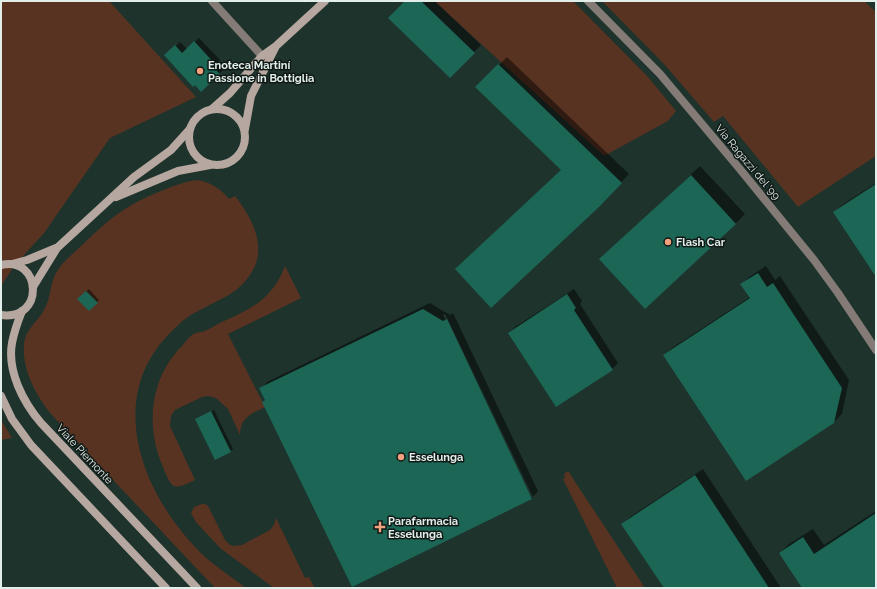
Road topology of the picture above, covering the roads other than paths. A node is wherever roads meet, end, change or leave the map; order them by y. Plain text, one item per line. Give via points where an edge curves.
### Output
1 (212, 1) edge
2 (325, 1) edge
3 (588, 1) edge
4 (276, 46) junction
5 (262, 56) junction
6 (212, 109) junction
7 (190, 129) junction
8 (244, 129) junction
9 (211, 165) junction
10 (111, 199) junction
11 (56, 248) junction
12 (1, 264) edge
13 (11, 264) junction
14 (34, 287) junction
15 (22, 311) junction
16 (1, 315) edge
17 (876, 350) edge
18 (1, 396) edge
19 (166, 588) edge
20 (197, 588) edge

1 - 5 street
2 - 4 street
3 - 17 street, Via Ragazzi del '99 via 660,74 749,180 822,270
4 - 5 street
4 - 8 street via 251,96
5 - 6 street via 230,93
6 - 7 street via 198,116
6 - 8 street via 228,111 235,115
7 - 9 street via 189,143 192,151 203,162
7 - 10 street via 171,150 134,177
8 - 9 street via 245,142 240,154 227,164
9 - 10 street via 172,173
10 - 11 street
11 - 13 street
11 - 14 street
12 - 13 street
13 - 14 street via 25,270
14 - 15 street, Viale Piemonte via 30,302
15 - 16 street
15 - 20 street, Viale Piemonte via 13,338 12,358 18,384 29,407 41,423
18 - 19 street via 12,419 31,445

